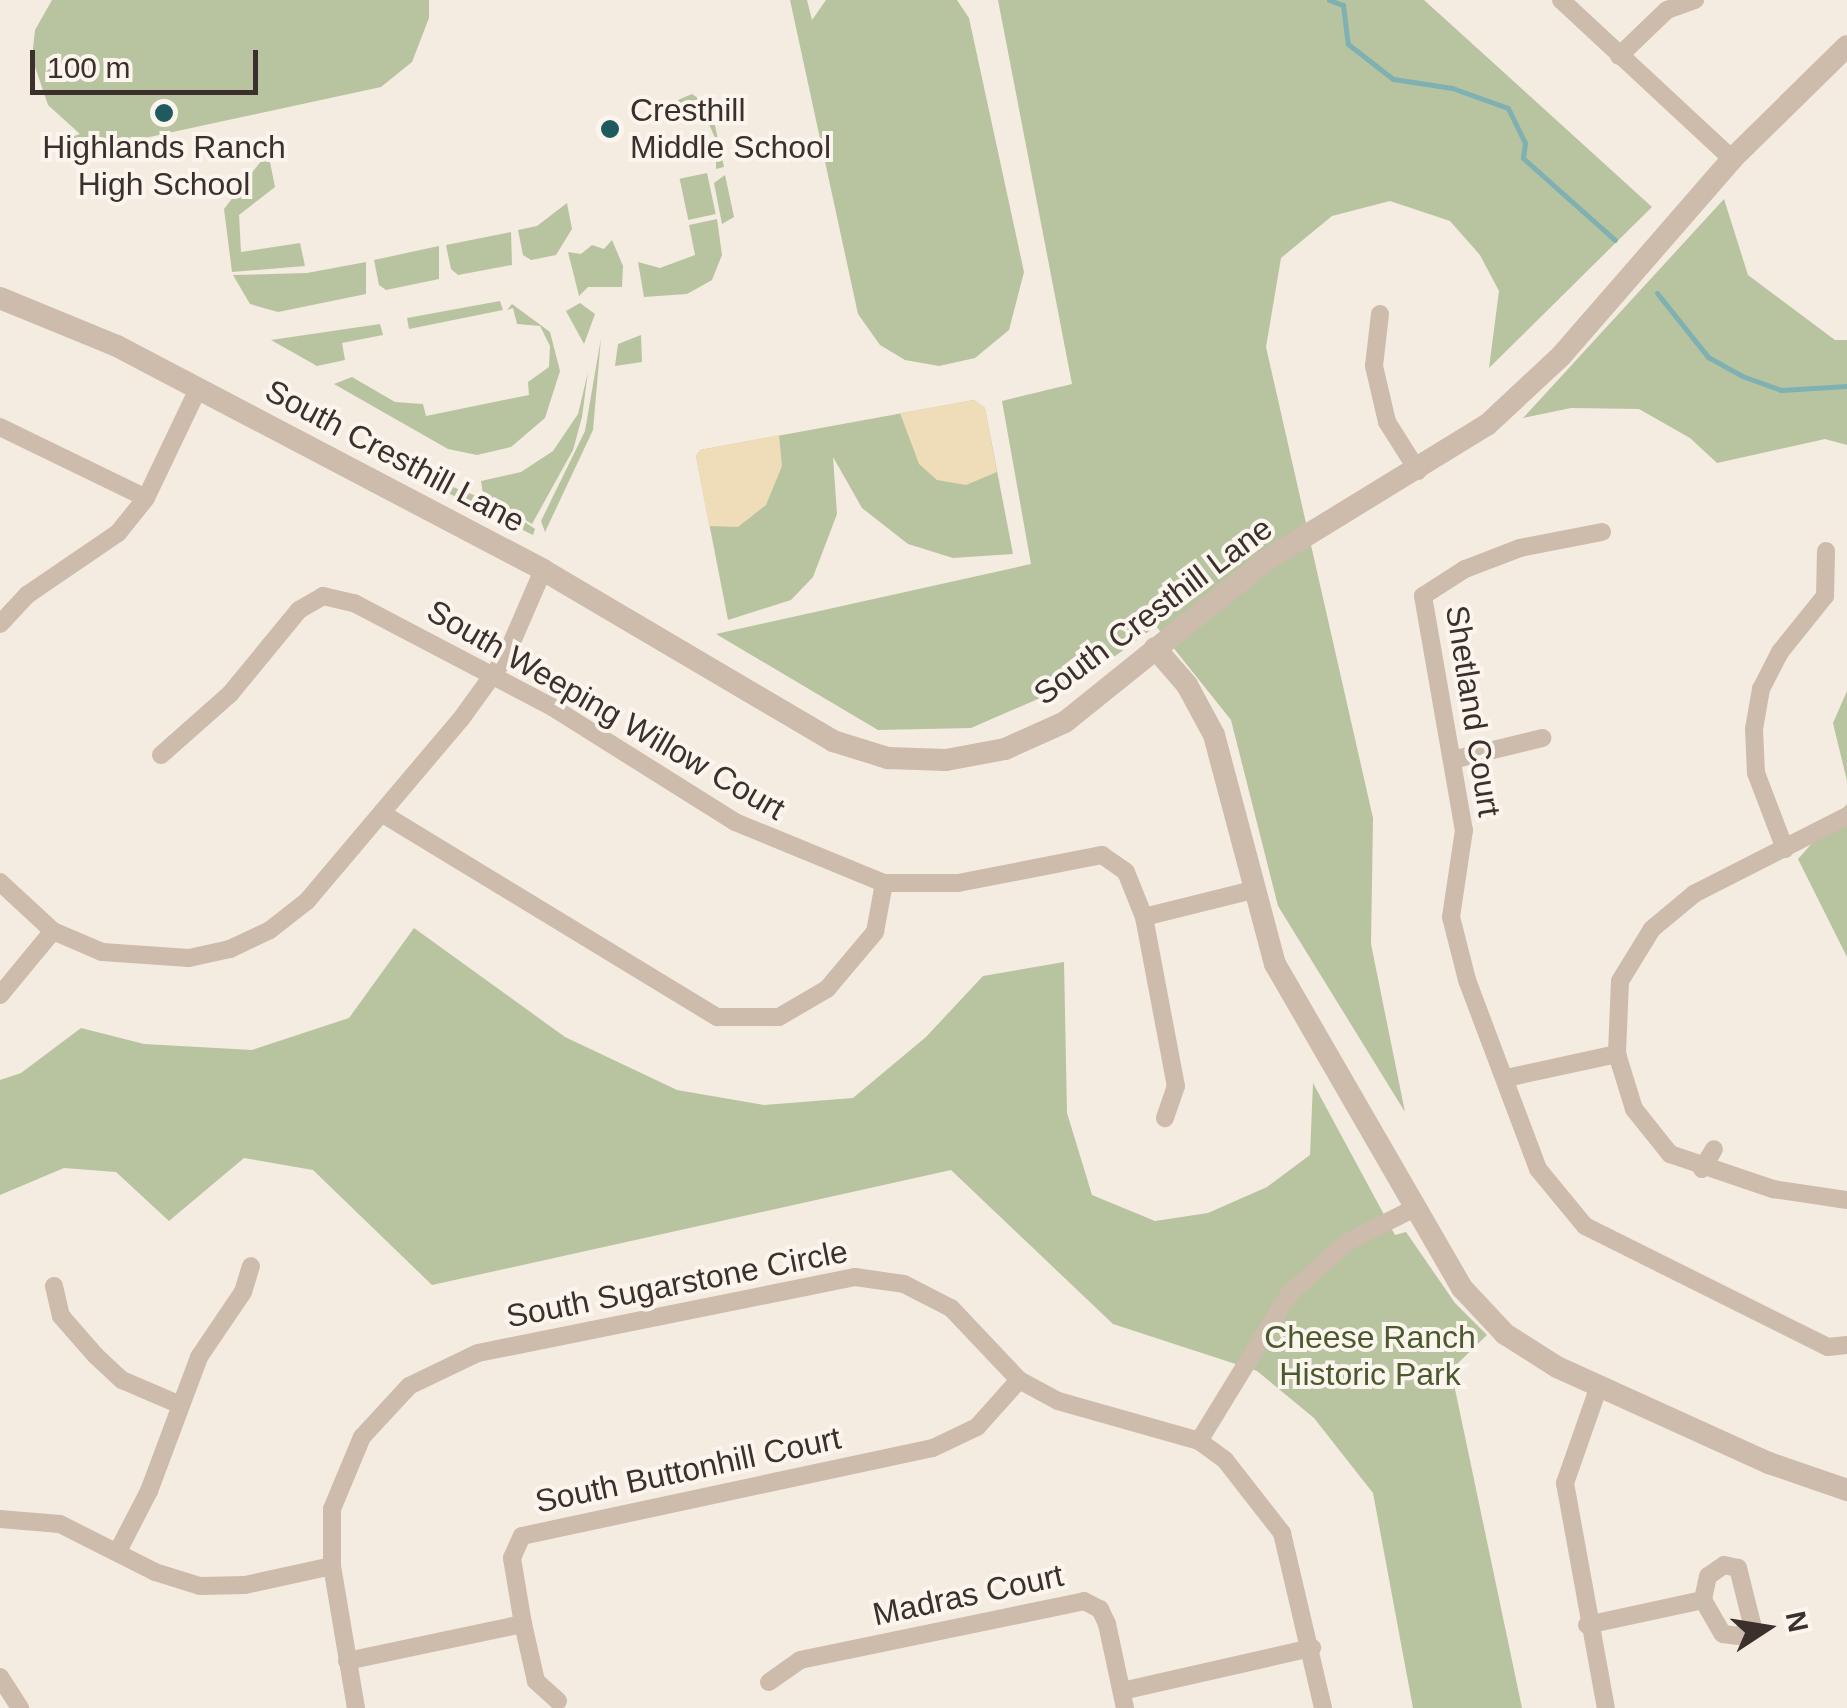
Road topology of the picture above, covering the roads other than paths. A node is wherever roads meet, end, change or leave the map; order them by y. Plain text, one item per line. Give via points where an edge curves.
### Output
1 (1561, 0) edge
2 (1694, 0) edge
3 (1847, 46) edge
4 (1618, 56) junction
5 (1732, 158) junction
6 (0, 298) edge
7 (1380, 314) dead end
8 (198, 389) junction
9 (0, 427) edge
10 (1418, 471) junction
11 (146, 498) junction
12 (1602, 532) dead end
13 (1826, 551) dead end
14 (543, 570) junction
15 (0, 624) edge
16 (1155, 648) junction
17 (492, 675) junction
18 (1542, 738) dead end
19 (162, 756) dead end
20 (1452, 760) junction
21 (383, 814) junction
22 (1847, 816) edge
23 (1785, 849) junction
24 (0, 882) edge
25 (884, 883) junction
26 (1252, 890) junction
27 (1144, 918) junction
28 (53, 931) junction
29 (0, 995) edge
30 (1617, 1054) junction
31 (1506, 1078) junction
32 (1165, 1118) dead end
33 (1714, 1149) dead end
34 (1702, 1169) junction
35 (1847, 1200) edge
36 (1412, 1210) junction
37 (251, 1266) dead end
38 (54, 1286) dead end
39 (1847, 1345) edge
40 (1019, 1380) junction
41 (1599, 1386) junction
42 (178, 1404) junction
43 (1199, 1441) junction
44 (1847, 1490) edge
45 (0, 1520) edge
46 (118, 1551) junction
47 (332, 1566) junction
48 (1703, 1600) dead end
49 (523, 1624) junction
50 (1587, 1625) junction
51 (1312, 1648) junction
52 (347, 1662) junction
53 (0, 1677) edge
54 (769, 1682) dead end
55 (1124, 1699) edge
56 (558, 1701) dead end
57 (20, 1708) edge
58 (356, 1708) edge
59 (1323, 1708) edge
60 (1606, 1708) edge

1 - 4 street
2 - 4 street via 1667,10
3 - 5 street, South Cresthill Lane
4 - 5 street
5 - 10 street, South Cresthill Lane via 1536,382
6 - 8 street, South Cresthill Lane via 117,346
7 - 10 street via 1374,366 1387,422
8 - 11 street
8 - 14 street, South Cresthill Lane
9 - 11 street
10 - 16 street, South Cresthill Lane via 1268,559
11 - 15 street via 118,533 27,596
12 - 20 street, Shetland Court via 1520,548 1465,569 1422,596
13 - 23 street via 1825,596 1780,652 1761,689 1754,729 1756,773
14 - 16 street, South Cresthill Lane via 833,741 888,758 946,760 1036,737 1096,702
14 - 17 street
16 - 26 street via 1186,684 1214,735
17 - 19 street, South Weeping Willow Court via 354,603 323,596 299,610 230,694
17 - 21 street
17 - 25 street, South Weeping Willow Court via 735,822
18 - 20 street
20 - 31 street, Shetland Court via 1464,830 1451,917
21 - 25 street via 716,1017 779,1018 827,989 875,932
21 - 28 street via 307,901 230,950 159,960 102,952
22 - 23 street
23 - 30 street via 1694,894 1652,930 1620,982
24 - 28 street
25 - 27 street, South Weeping Willow Court via 958,883 1102,855 1126,872
26 - 27 street
26 - 36 street via 1299,1012
27 - 32 street, South Weeping Willow Court via 1176,1086
28 - 29 street
30 - 31 street
30 - 34 street via 1634,1109 1670,1154
31 - 39 street, Shetland Court via 1538,1170 1585,1226 1828,1348
33 - 34 street
34 - 35 street
36 - 41 street via 1486,1316 1530,1351
36 - 43 street via 1346,1242 1289,1294
37 - 42 street via 243,1292 199,1357
38 - 42 street via 62,1316 95,1355 122,1380
40 - 43 street, South Sugarstone Circle via 1058,1401
40 - 47 street, South Sugarstone Circle via 951,1308 904,1284 854,1277 478,1353 409,1386 362,1436 332,1508
40 - 49 street, South Buttonhill Court via 977,1427 933,1448 522,1536 512,1558
41 - 44 street
41 - 50 street via 1565,1483
42 - 46 street via 149,1491
43 - 51 street, South Sugarstone Circle via 1272,1514 1295,1572
45 - 46 street via 60,1524
46 - 47 street via 200,1586 246,1585
47 - 52 street, South Sugarstone Circle
48 - 50 street
49 - 52 street
49 - 56 street, South Buttonhill Court via 536,1682
50 - 60 street
51 - 55 street
51 - 59 street, South Sugarstone Circle
52 - 58 street, South Sugarstone Circle
53 - 57 street
54 - 55 street, Madras Court via 800,1660 1084,1601 1100,1609

